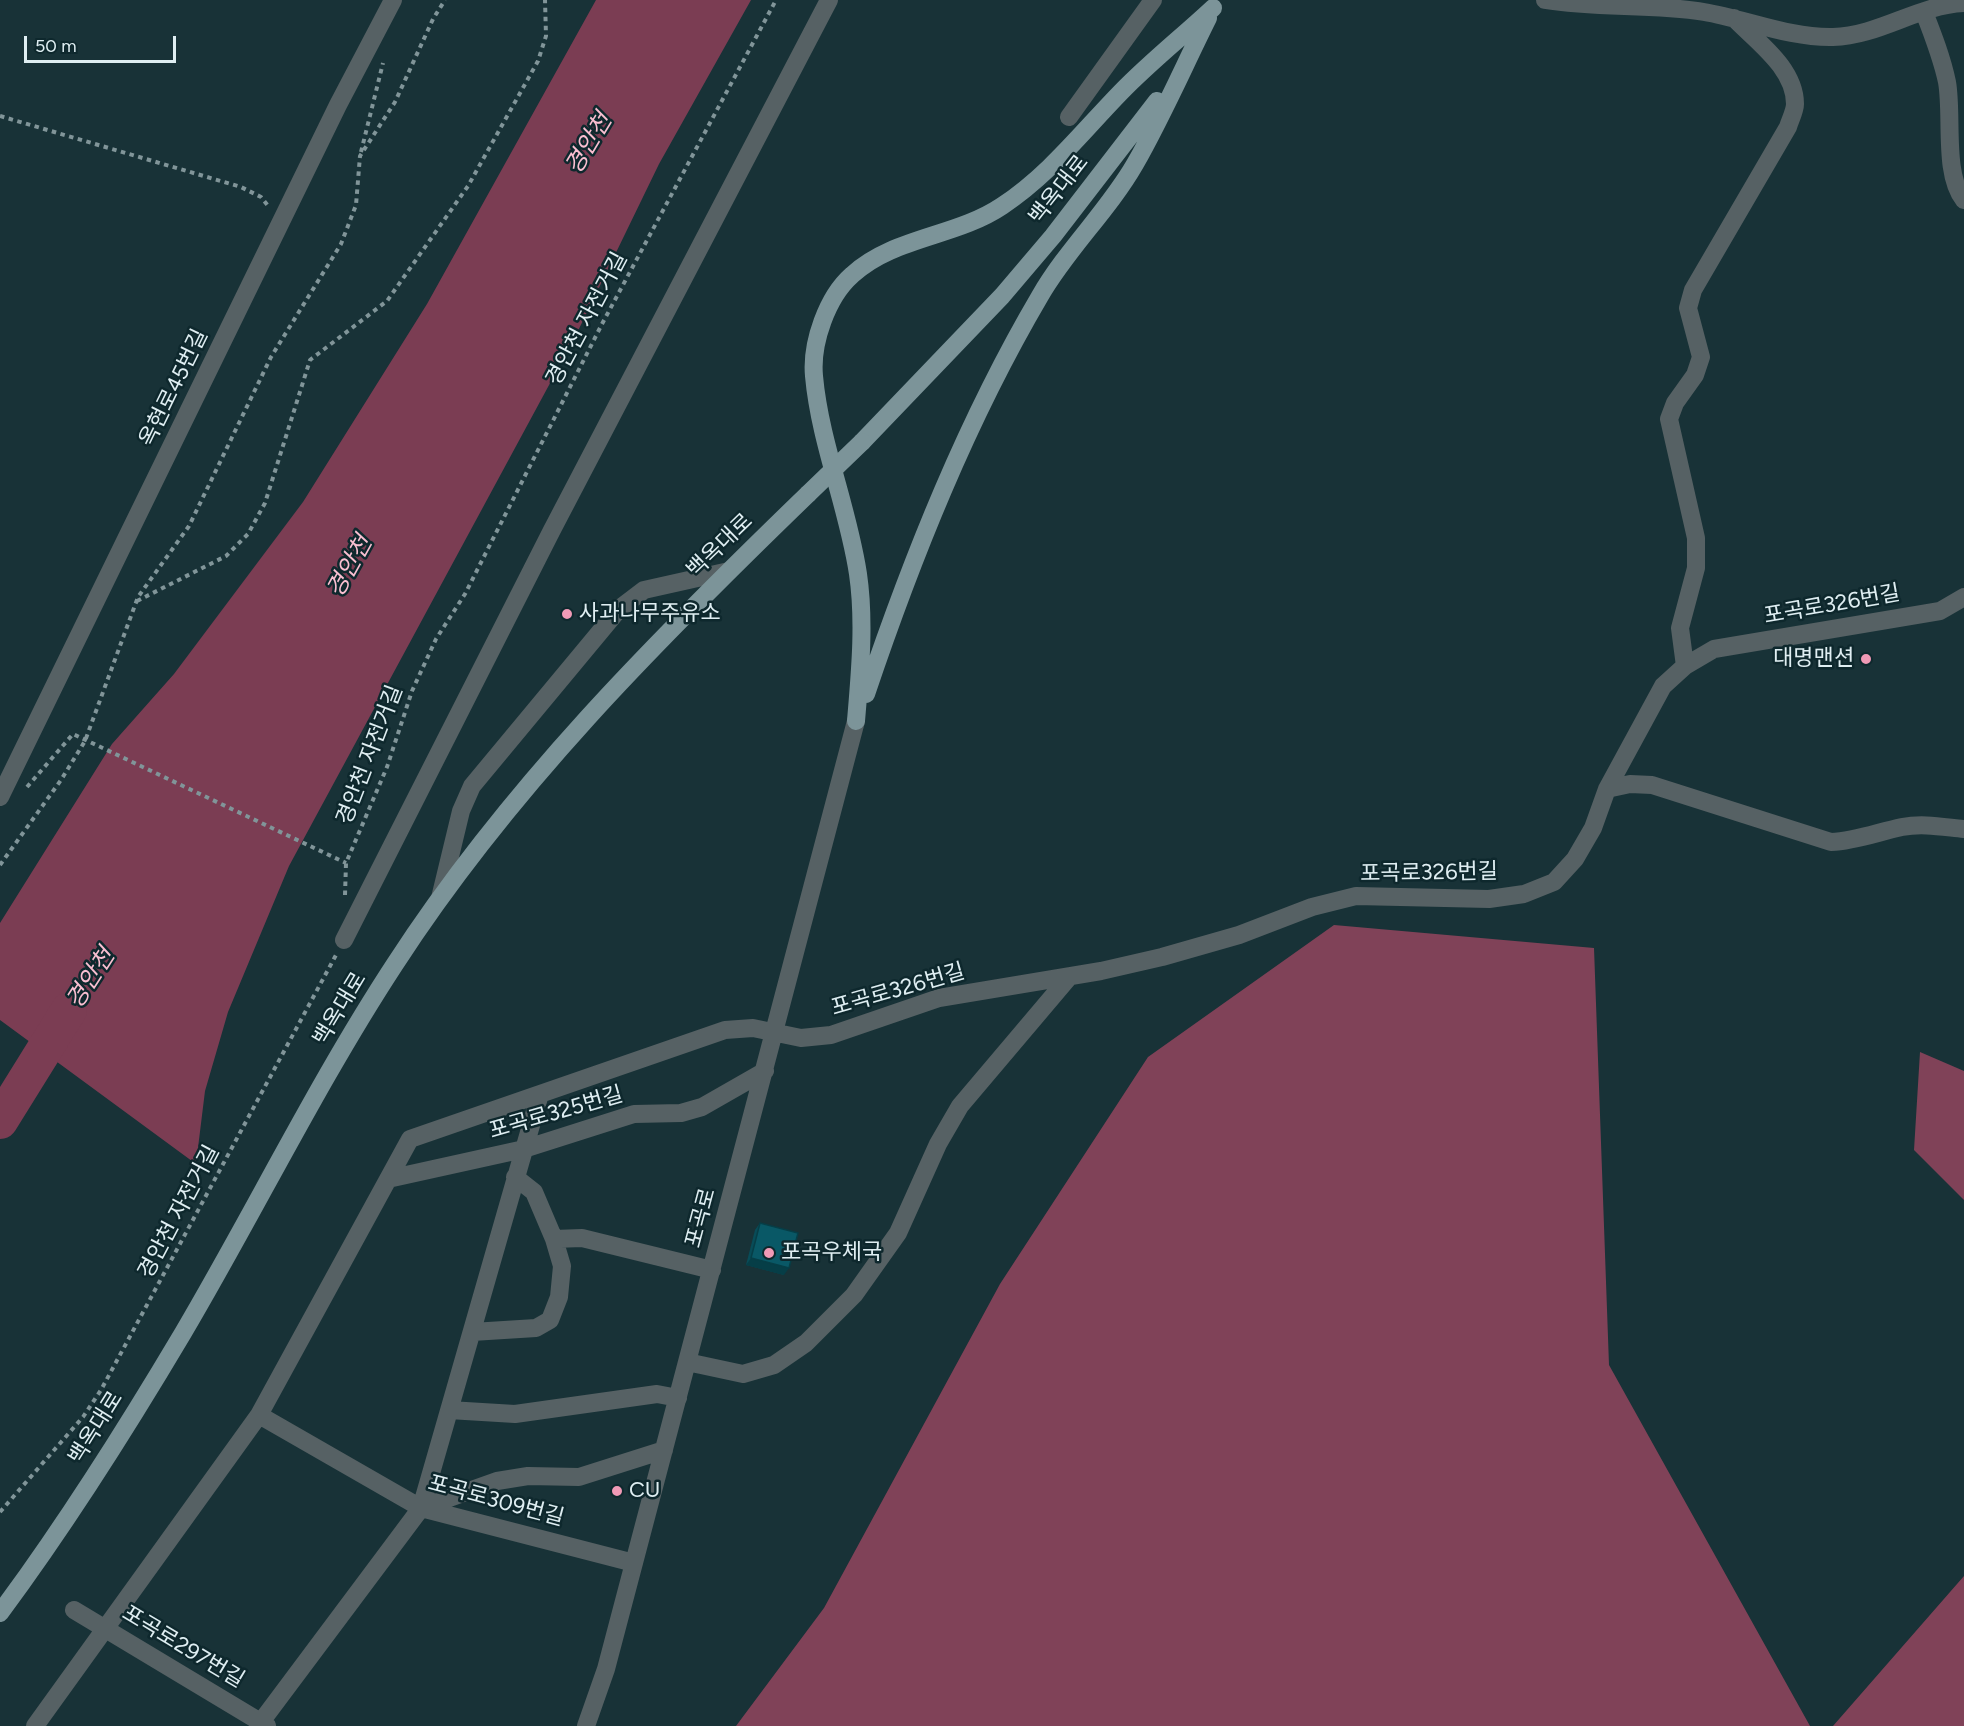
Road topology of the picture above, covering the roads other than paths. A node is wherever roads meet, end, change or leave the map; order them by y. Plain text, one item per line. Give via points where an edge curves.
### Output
1 (393, 0) edge
2 (829, 0) edge
3 (1153, 0) edge
4 (1545, 0) edge
5 (1964, 3) edge
6 (1215, 4) edge
7 (1924, 12) junction
8 (1734, 18) junction
9 (1069, 117) dead end
10 (1964, 200) edge
11 (729, 571) junction
12 (1964, 597) edge
13 (1685, 666) junction
14 (856, 721) junction
15 (1607, 789) junction
16 (1, 792) edge
17 (1964, 830) edge
18 (440, 898) junction
19 (344, 940) road end
20 (1070, 976) junction
21 (775, 1034) junction
22 (765, 1071) junction
23 (540, 1094) junction
24 (524, 1149) junction
25 (515, 1177) junction
26 (388, 1179) junction
27 (554, 1239) junction
28 (712, 1269) junction
29 (472, 1332) junction
30 (687, 1362) junction
31 (678, 1398) junction
32 (449, 1410) junction
33 (259, 1415) junction
34 (664, 1450) junction
35 (421, 1508) junction
36 (634, 1563) junction
37 (74, 1610) dead end
38 (0, 1613) edge
39 (106, 1628) junction
40 (262, 1725) edge
41 (35, 1726) edge
42 (586, 1726) edge

1 - 16 street, 옥현로45번길
2 - 19 street via 552,530
3 - 9 street
4 - 8 street via 1613,8 1673,9
5 - 7 street
6 - 11 main road, 백옥대로, bridge via 1160,97 1002,296 862,442
6 - 14 main road via 1135,165 1041,294 980,409 900,596
6 - 14 main road via 1122,91 1042,177 1000,208 953,230 876,256 850,276 829,307 817,339 813,374 858,574 861,634
7 - 8 street via 1862,34 1832,37 1797,34
7 - 10 street via 1947,82 1953,175
8 - 13 street via 1781,65 1795,105 1788,127 1693,290 1688,308 1701,357 1669,419 1696,538 1696,568 1680,628
11 - 18 main road, 백옥대로 via 661,638 561,748
11 - 18 street via 644,590 619,609 472,786 461,811
12 - 13 street, 포곡로326번길 via 1940,611 1714,649
13 - 15 street, 포곡로326번길 via 1663,686
14 - 21 street, 포곡로
15 - 17 street via 1652,784 1832,842 1847,842 1904,827 1934,825
15 - 20 street, 포곡로326번길 via 1593,828 1575,859 1554,882 1524,894 1489,899 1356,896 1162,957
18 - 38 main road, 백옥대로 via 347,1042 128,1422 66,1521
20 - 21 street, 포곡로326번길 via 939,998 831,1035 801,1038
20 - 30 street via 960,1107 938,1144 898,1233 854,1295 806,1343 774,1365 743,1374
21 - 22 street, 포곡로
21 - 23 street, 포곡로326번길 via 753,1028 725,1030
22 - 24 street, 포곡로325번길 via 702,1107 681,1113 634,1114
22 - 28 street, 포곡로
23 - 24 street
23 - 26 street, 포곡로326번길 via 410,1139
24 - 25 street
24 - 26 street, 포곡로325번길
25 - 27 street via 534,1192
25 - 29 street
26 - 33 street, 포곡로326번길
27 - 28 street via 582,1239
27 - 29 street via 562,1266 550,1320 536,1329
28 - 30 street, 포곡로
29 - 32 street
30 - 31 street, 포곡로
31 - 32 street via 657,1394 515,1414
31 - 34 street, 포곡로
32 - 35 street
33 - 35 street, 포곡로309번길
33 - 39 street, 포곡로326번길
34 - 35 street via 579,1477 528,1476 497,1481
34 - 36 street, 포곡로
35 - 36 street, 포곡로309번길
35 - 40 street
36 - 42 street, 포곡로 via 606,1669
37 - 39 street, 포곡로297번길
39 - 40 street, 포곡로297번길
39 - 41 street, 포곡로326번길

